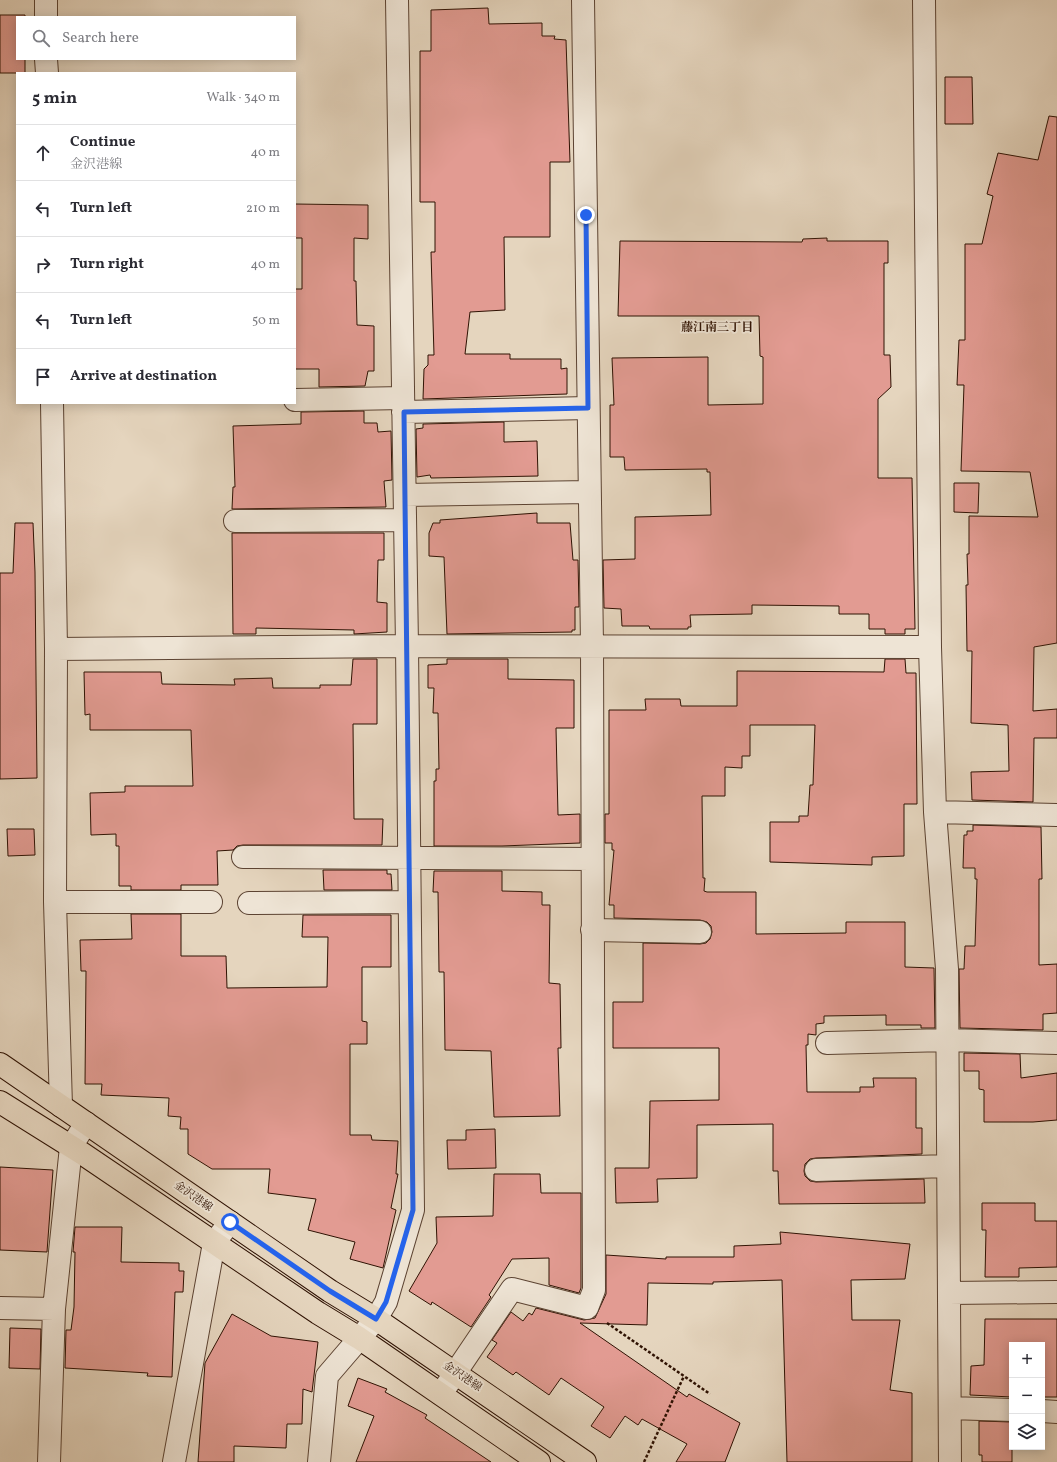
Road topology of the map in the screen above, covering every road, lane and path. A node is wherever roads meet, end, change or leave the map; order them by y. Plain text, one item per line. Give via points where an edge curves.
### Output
1 (46, 0) edge
2 (397, 0) edge
3 (582, 0) edge
4 (924, 0) edge
5 (46, 16) edge
6 (46, 60) edge
7 (47, 72) edge
8 (296, 400) edge
9 (52, 404) edge
10 (403, 405) junction
11 (588, 408) junction
12 (589, 492) junction
13 (405, 495) junction
14 (405, 520) junction
15 (235, 521) dead end
16 (592, 645) junction
17 (407, 646) junction
18 (930, 647) junction
19 (56, 649) junction
20 (935, 812) junction
21 (1057, 815) edge
22 (243, 857) dead end
23 (408, 858) junction
24 (592, 859) junction
25 (55, 902) junction
26 (211, 902) dead end
27 (408, 902) junction
28 (249, 903) dead end
29 (592, 930) junction
30 (700, 932) dead end
31 (947, 1040) junction
32 (827, 1043) dead end
33 (1057, 1043) edge
34 (0, 1064) edge
35 (0, 1102) edge
36 (61, 1106) junction
37 (86, 1123) junction
38 (71, 1146) junction
39 (948, 1166) junction
40 (816, 1170) dead end
41 (230, 1222) junction
42 (214, 1243) junction
43 (1057, 1292) edge
44 (949, 1293) junction
45 (0, 1308) edge
46 (587, 1308) junction
47 (54, 1309) junction
48 (376, 1319) junction
49 (359, 1338) junction
50 (456, 1374) junction
51 (684, 1376) junction
52 (441, 1394) junction
53 (710, 1394) dead end
54 (950, 1408) junction
55 (1009, 1410) edge
56 (1045, 1411) edge
57 (1057, 1412) edge
58 (49, 1462) edge
59 (174, 1462) edge
60 (319, 1462) edge
61 (540, 1462) edge
62 (585, 1462) edge
63 (644, 1462) edge
64 (950, 1462) edge

1 - 5 street
2 - 10 street
3 - 11 street
4 - 18 street
6 - 7 street
8 - 10 street
9 - 19 street
10 - 11 street
10 - 13 street
11 - 12 street
12 - 13 street
12 - 16 street
13 - 14 street
14 - 15 street
14 - 17 street
16 - 17 street
16 - 18 street
16 - 24 street
17 - 19 street
17 - 23 street
18 - 20 street
19 - 25 street
20 - 21 street
20 - 31 street via 947,969
22 - 23 street
23 - 24 street
23 - 27 street
24 - 29 street
25 - 26 street
25 - 36 street
27 - 28 street
27 - 48 street via 413,1210 386,1302
29 - 30 street
29 - 46 street via 594,1290
31 - 32 street
31 - 33 street
31 - 39 street
34 - 36 main road, 金沢港線
35 - 38 main road
36 - 37 main road, 金沢港線
37 - 38 street
37 - 41 main road, 金沢港線
38 - 42 main road
38 - 47 street
39 - 40 street
39 - 44 street
41 - 42 street
41 - 48 main road, 金沢港線 via 330,1291
42 - 49 main road
42 - 59 street
43 - 44 street
44 - 54 street
45 - 47 street
46 - 50 street via 512,1289
46 - 51 path
47 - 58 street
48 - 49 street
48 - 50 main road, 金沢港線
49 - 52 main road
49 - 60 street via 327,1376
50 - 52 street
50 - 62 main road, 金沢港線
51 - 53 path
51 - 63 path
52 - 61 main road
54 - 55 street
54 - 64 street
56 - 57 street

